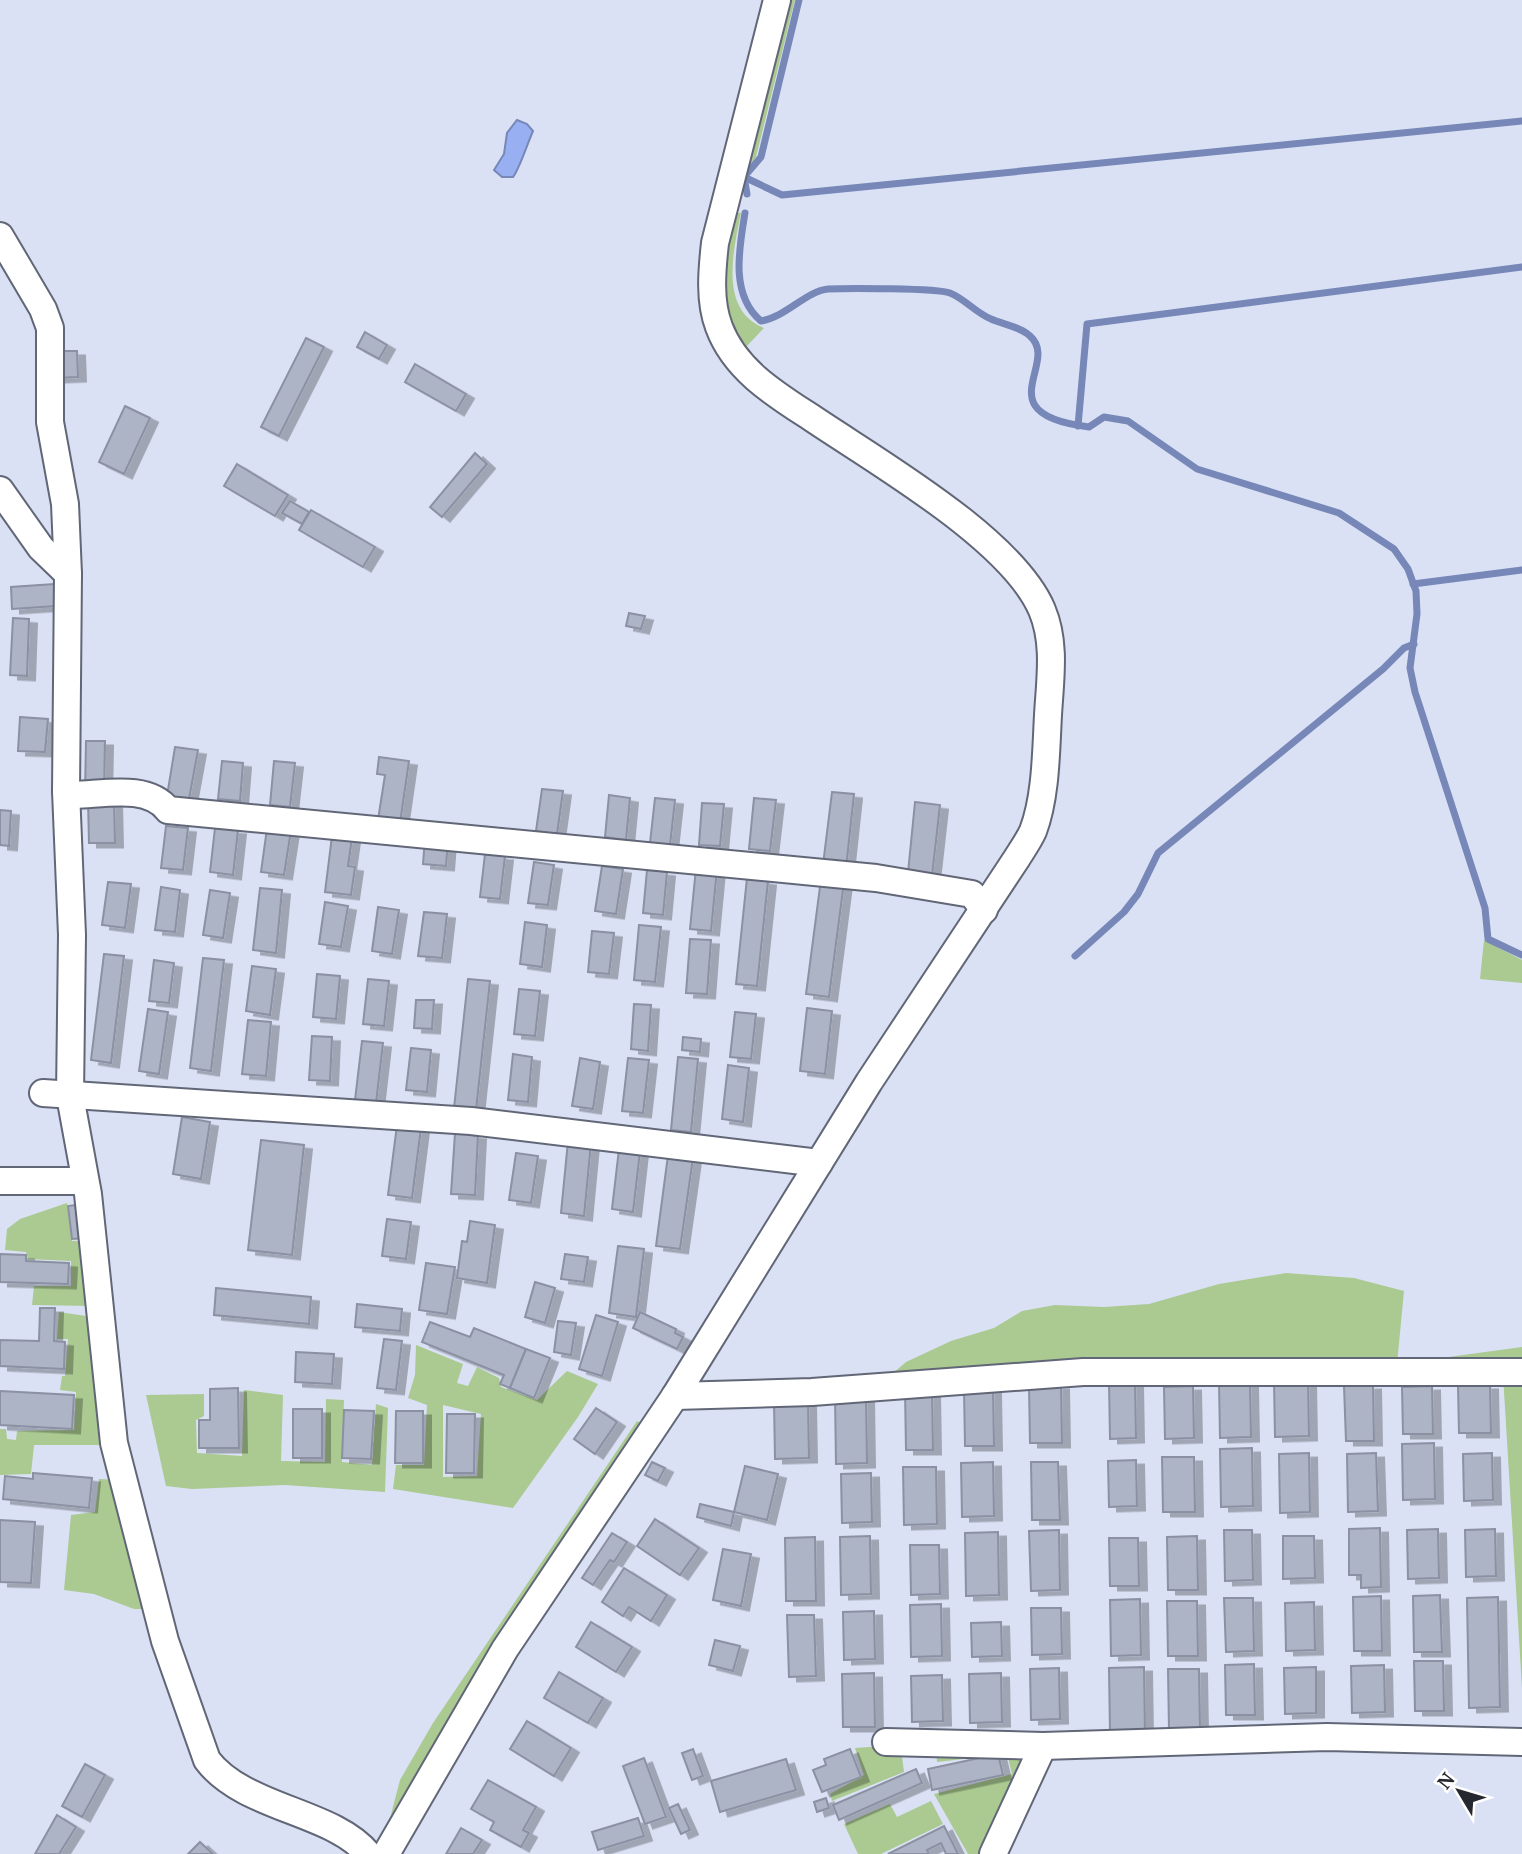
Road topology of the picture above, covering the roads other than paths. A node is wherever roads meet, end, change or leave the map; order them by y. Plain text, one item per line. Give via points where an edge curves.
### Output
1 (777, 0) edge
2 (0, 236) edge
3 (0, 490) edge
4 (68, 574) junction
5 (66, 791) junction
6 (984, 910) junction
7 (43, 1093) dead end
8 (70, 1096) junction
9 (819, 1163) junction
10 (0, 1181) edge
11 (85, 1181) junction
12 (1522, 1372) edge
13 (675, 1396) junction
14 (886, 1742) dead end
15 (1522, 1742) edge
16 (1043, 1746) junction
17 (368, 1854) edge
18 (386, 1854) edge
19 (993, 1854) edge

1 - 6 street via 715,243 712,273 718,326 739,362 774,393 987,541 1019,573 1042,611 1051,638 1051,664 1039,803 1033,831
2 - 4 street via 50,328 50,422 65,504
3 - 4 street via 41,548
4 - 5 street
5 - 6 street via 75,795 144,793 160,799 168,810 876,878 972,894
5 - 8 street via 72,935
6 - 9 street
7 - 8 street
8 - 9 street via 471,1121
8 - 11 street
9 - 13 street
10 - 11 street
11 - 17 street via 114,1443 165,1641 207,1760 238,1787 347,1836
12 - 13 street via 1083,1372 812,1392
13 - 18 street via 505,1650
14 - 16 street
15 - 16 street via 1327,1737
16 - 19 street

